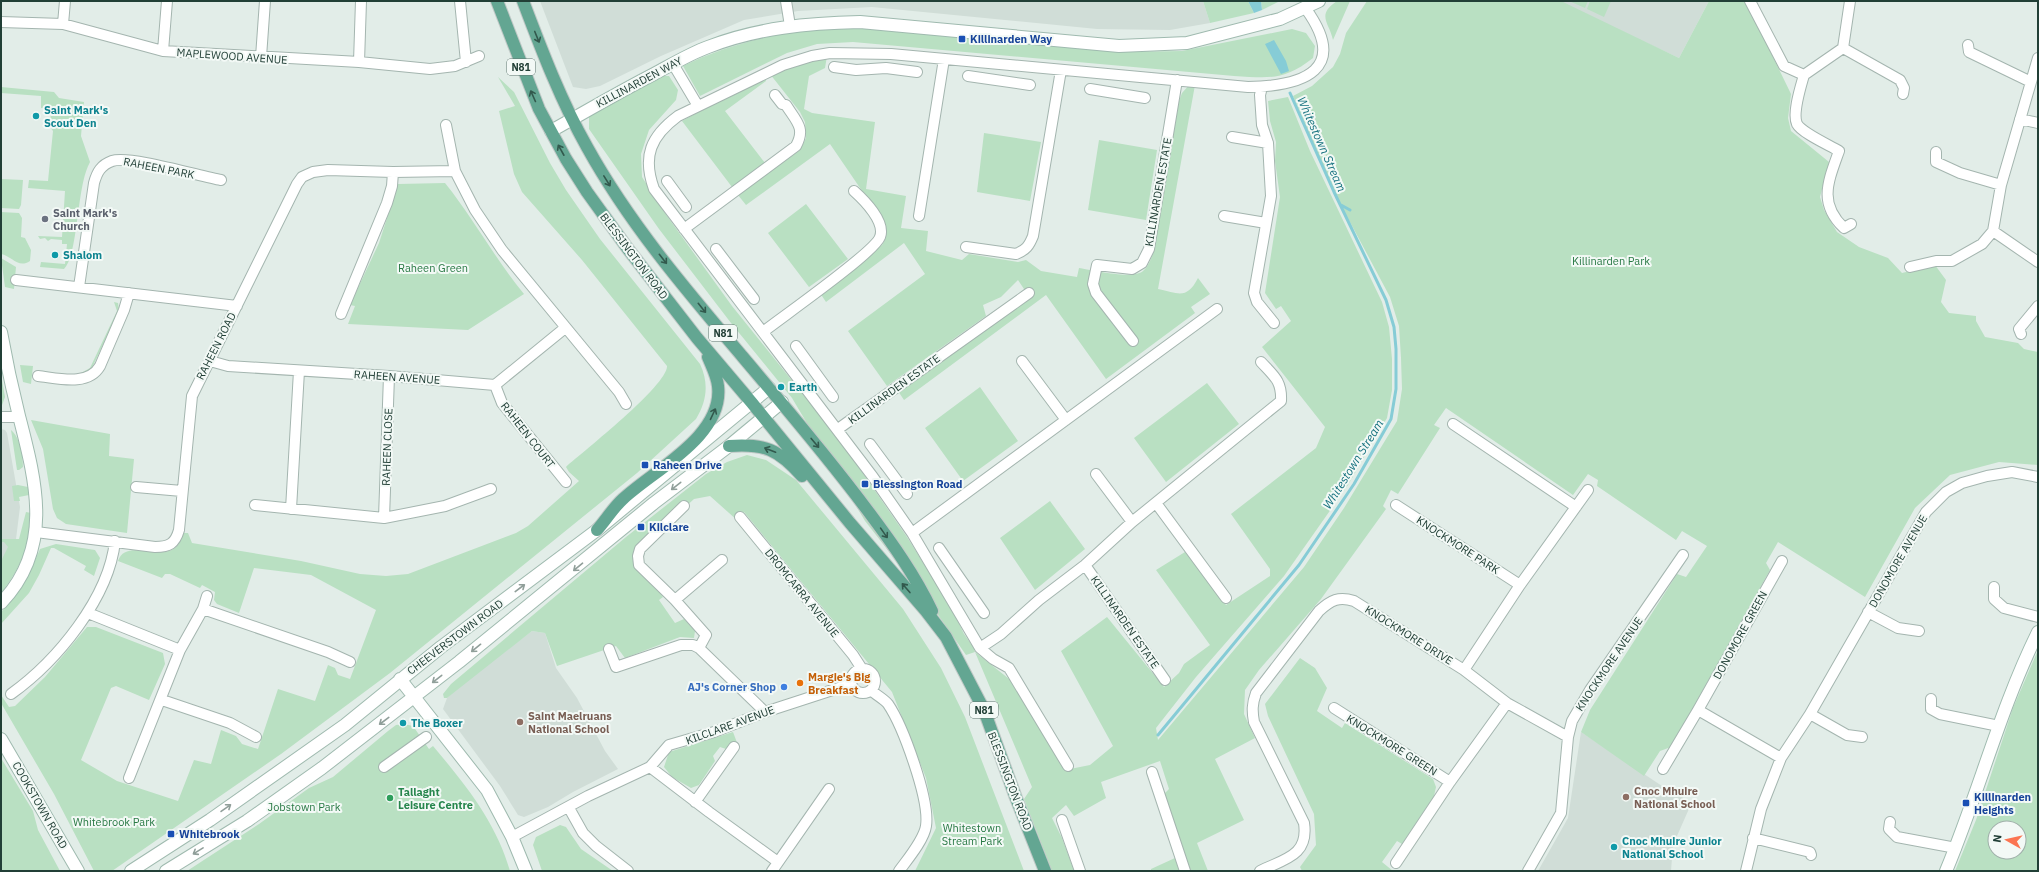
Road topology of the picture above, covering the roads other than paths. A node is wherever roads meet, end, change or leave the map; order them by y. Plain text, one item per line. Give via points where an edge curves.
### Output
1 (64, 1) edge
2 (168, 1) edge
3 (265, 1) edge
4 (361, 1) edge
5 (460, 1) edge
6 (497, 1) edge
7 (524, 1) edge
8 (786, 1) edge
9 (1319, 1) edge
10 (1750, 1) edge
11 (1850, 1) edge
12 (1306, 9) junction
13 (1, 22) edge
14 (62, 24) junction
15 (790, 26) junction
16 (1968, 45) dead end
17 (1843, 48) junction
18 (163, 51) junction
19 (873, 53) junction
20 (479, 56) dead end
21 (261, 57) junction
22 (2038, 58) edge
23 (944, 59) junction
24 (359, 62) junction
25 (466, 62) junction
26 (994, 63) junction
27 (673, 64) junction
28 (834, 66) dead end
29 (872, 69) junction
30 (1061, 70) junction
31 (917, 72) dead end
32 (1111, 74) junction
33 (1804, 75) junction
34 (968, 76) dead end
35 (992, 79) junction
36 (1177, 80) junction
37 (2031, 82) junction
38 (1030, 85) dead end
39 (1262, 87) junction
40 (1090, 89) dead end
41 (1108, 92) junction
42 (1904, 94) dead end
43 (775, 95) dead end
44 (1145, 98) dead end
45 (698, 106) junction
46 (572, 119) junction
47 (2020, 119) junction
48 (2038, 123) edge
49 (446, 125) dead end
50 (551, 131) junction
51 (1232, 138) dead end
52 (1268, 143) junction
53 (1936, 152) dead end
54 (455, 171) junction
55 (393, 172) junction
56 (221, 180) dead end
57 (2001, 184) junction
58 (854, 191) dead end
59 (661, 197) junction
60 (686, 207) dead end
61 (918, 216) dead end
62 (1224, 216) dead end
63 (1266, 223) junction
64 (1851, 224) dead end
65 (684, 229) junction
66 (1994, 231) junction
67 (966, 247) dead end
68 (716, 249) dead end
69 (2038, 262) edge
70 (1910, 267) dead end
71 (734, 272) junction
72 (16, 280) dead end
73 (722, 280) junction
74 (79, 287) junction
75 (1028, 293) dead end
76 (129, 294) junction
77 (754, 299) dead end
78 (237, 306) junction
79 (2038, 306) edge
80 (1217, 309) dead end
81 (341, 314) dead end
82 (1274, 323) dead end
83 (565, 328) junction
84 (1, 332) edge
85 (763, 332) junction
86 (2021, 334) dead end
87 (1133, 341) dead end
88 (703, 345) junction
89 (796, 346) dead end
90 (210, 361) junction
91 (1022, 361) dead end
92 (1261, 362) dead end
93 (812, 367) junction
94 (299, 371) junction
95 (38, 376) dead end
96 (389, 376) junction
97 (798, 377) junction
98 (495, 385) junction
99 (769, 388) junction
100 (834, 397) dead end
101 (752, 402) junction
102 (782, 402) junction
103 (626, 404) dead end
104 (19, 416) junction
105 (1, 417) edge
106 (764, 417) junction
107 (1066, 420) junction
108 (1453, 424) dead end
109 (838, 429) junction
110 (870, 444) dead end
111 (730, 446) junction
112 (887, 467) junction
113 (1096, 474) dead end
114 (873, 477) junction
115 (2038, 477) edge
116 (566, 482) dead end
117 (136, 487) dead end
118 (491, 489) dead end
119 (1588, 490) dead end
120 (182, 491) junction
121 (907, 494) dead end
122 (1156, 503) junction
123 (255, 505) dead end
124 (1396, 505) dead end
125 (684, 506) dead end
126 (1576, 507) junction
127 (291, 509) junction
128 (740, 517) dead end
129 (384, 518) junction
130 (1132, 522) junction
131 (850, 523) junction
132 (597, 530) junction
133 (36, 532) junction
134 (912, 533) junction
135 (115, 541) junction
136 (939, 548) dead end
137 (1683, 556) dead end
138 (722, 560) dead end
139 (1782, 561) dead end
140 (1085, 565) junction
141 (960, 580) junction
142 (1520, 585) junction
143 (1994, 587) dead end
144 (946, 589) junction
145 (207, 596) dead end
146 (1226, 598) dead end
147 (675, 600) junction
148 (1, 603) edge
149 (203, 609) junction
150 (1868, 612) junction
151 (88, 613) junction
152 (984, 613) dead end
153 (2038, 617) edge
154 (941, 628) junction
155 (1919, 631) dead end
156 (2038, 632) edge
157 (699, 648) junction
158 (980, 648) junction
159 (609, 649) dead end
160 (180, 650) junction
161 (350, 662) dead end
162 (862, 669) junction
163 (1464, 670) junction
164 (400, 679) junction
165 (1166, 680) dead end
166 (851, 684) junction
167 (871, 690) junction
168 (11, 694) dead end
169 (415, 697) junction
170 (1931, 699) dead end
171 (162, 700) junction
172 (1507, 703) junction
173 (1334, 708) dead end
174 (1698, 710) junction
175 (765, 712) junction
176 (1810, 714) junction
177 (1999, 726) junction
178 (256, 737) dead end
179 (426, 737) dead end
180 (1568, 737) junction
181 (1862, 737) dead end
182 (1, 739) edge
183 (734, 747) dead end
184 (1781, 758) junction
185 (1068, 766) dead end
186 (384, 767) dead end
187 (650, 767) junction
188 (1662, 769) dead end
189 (1152, 772) dead end
190 (129, 778) dead end
191 (1450, 782) junction
192 (829, 789) dead end
193 (695, 802) junction
194 (569, 808) junction
195 (1062, 820) dead end
196 (1890, 822) dead end
197 (512, 837) junction
198 (1754, 838) junction
199 (1956, 848) junction
200 (1811, 855) dead end
201 (778, 862) junction
202 (1396, 863) dead end
203 (78, 871) edge
204 (131, 871) edge
205 (166, 871) edge
206 (526, 871) edge
207 (628, 871) edge
208 (772, 871) edge
209 (899, 871) edge
210 (1045, 871) edge
211 (1080, 871) edge
212 (1185, 871) edge
213 (1260, 871) edge
214 (1528, 871) edge
215 (1746, 871) edge
216 (1946, 871) edge

1 - 14 street
2 - 18 street
3 - 21 street
4 - 24 street
5 - 25 street
50 -> 6 main road, BLESSINGTON ROAD / N81 via 529,86
7 -> 46 main road, BLESSINGTON ROAD / N81
8 - 15 street
9 - 12 street, KILLINARDEN WAY
10 - 33 street via 1784,66
11 - 17 street
12 - 15 street, KILLINARDEN WAY via 1280,20 1187,43 1154,46 1120,46 860,22
12 - 39 street, KILLINARDEN ESTATE via 1321,33 1323,42 1322,60 1318,69 1309,76
13 - 14 street, MAPLEWOOD AVENUE
14 - 18 street, MAPLEWOOD AVENUE
15 - 27 street, KILLINARDEN WAY via 714,45
16 - 37 street via 1968,52
17 - 33 street
17 - 42 street via 1900,80
18 - 21 street, MAPLEWOOD AVENUE
19 - 23 street, KILLINARDEN ESTATE
19 - 29 street
19 - 45 street, KILLINARDEN ESTATE via 830,53 783,64
20 - 25 street, MAPLEWOOD AVENUE
21 - 24 street, MAPLEWOOD AVENUE
22 - 37 street
23 - 26 street, KILLINARDEN ESTATE
23 - 61 street
24 - 25 street, MAPLEWOOD AVENUE via 430,69
26 - 30 street, KILLINARDEN ESTATE
26 - 35 street
27 - 45 street
27 - 46 street, KILLINARDEN WAY
28 - 29 street via 856,70
29 - 31 street
30 - 32 street, KILLINARDEN ESTATE
30 - 67 street via 1033,236 1029,246 1016,254
32 - 36 street, KILLINARDEN ESTATE
32 - 41 street
33 - 64 street via 1795,112 1798,124 1839,151 1830,175 1826,199 1834,218 1844,228
34 - 35 street
35 - 38 street
36 - 39 street, KILLINARDEN ESTATE
36 - 87 street, KILLINARDEN ESTATE via 1149,249 1142,263 1132,269 1098,265 1093,284 1096,293
37 - 47 street
39 - 52 street via 1262,125
40 - 41 street
41 - 44 street
43 - 65 street via 786,105 801,128 796,146
45 - 59 street, KILLINARDEN ESTATE via 666,125 656,138 648,159 654,189
46 - 50 street
46 -> 99 main road, BLESSINGTON ROAD / N81 via 606,179 648,240
47 - 48 street
47 - 57 street
49 - 54 street
88 -> 50 main road, BLESSINGTON ROAD / N81 via 596,205
51 - 52 street
52 - 63 street via 1271,196
53 - 57 street via 1936,162 1960,174
54 - 55 street, RAHEEN ROAD
54 - 83 street via 475,210 502,250
55 - 78 street, RAHEEN ROAD via 328,170 312,172 302,177 296,184
55 - 81 street via 387,203
56 - 74 street, RAHEEN PARK via 131,160 114,160 106,164 100,169 94,183
57 - 66 street
58 - 85 street via 880,224 880,236 875,244
59 - 60 street via 670,185
59 - 65 street, KILLINARDEN ESTATE
62 - 63 street
63 - 82 street via 1254,293 1257,302
65 - 73 street, KILLINARDEN ESTATE
66 - 69 street
66 - 70 street via 1982,244 1952,261 1936,261
68 - 71 street
71 - 73 street
71 - 77 street
72 - 74 street
73 - 85 street, KILLINARDEN ESTATE
74 - 76 street
75 - 109 street, KILLINARDEN ESTATE
76 - 78 street
76 - 95 street via 99,368 94,373 76,379
78 - 90 street, RAHEEN ROAD
79 - 86 street via 2019,329
80 - 107 street
83 - 98 street
83 - 103 street via 619,392
84 - 104 street
85 - 97 street, KILLINARDEN ESTATE
88 - 101 main road, BLESSINGTON ROAD / N81
132 -> 88 main road via 622,500 706,429 716,409 718,387
89 - 93 street
90 - 94 street, RAHEEN AVENUE via 221,365
90 - 120 street, RAHEEN ROAD via 192,396
91 - 107 street
92 - 122 street, KILLINARDEN ESTATE via 1276,377 1282,388 1281,401
93 - 97 street
93 - 100 street
94 - 96 street, RAHEEN AVENUE
94 - 127 street
96 - 98 street, RAHEEN AVENUE
96 - 129 street, RAHEEN CLOSE
97 - 109 street, KILLINARDEN ESTATE
98 - 116 street, RAHEEN COURT via 502,403
99 - 101 street, CHEEVERSTOWN ROAD
99 - 102 main road, BLESSINGTON ROAD / N81
101 - 106 main road, BLESSINGTON ROAD / N81
101 - 132 street, CHEEVERSTOWN ROAD
102 - 106 street, CHEEVERSTOWN ROAD
102 -> 154 main road, BLESSINGTON ROAD / N81 via 884,533 918,584
104 - 105 street
104 - 133 street via 37,500
106 - 111 street, CHEEVERSTOWN ROAD
106 - 131 main road, BLESSINGTON ROAD / N81
107 - 134 street
108 - 126 street
109 - 114 street, KILLINARDEN ESTATE
110 - 112 street
131 -> 111 main road via 821,497 784,456 749,445
111 -> 169 street, CHEEVERSTOWN ROAD via 654,503
112 - 114 street
112 - 121 street
113 - 130 street
114 - 134 street, KILLINARDEN ESTATE
115 - 150 street, DONOMORE AVENUE via 2012,472 1962,483 1946,492 1916,526
117 - 120 street
118 - 129 street via 445,506
119 - 126 street
120 - 135 street, RAHEEN ROAD via 179,530 172,544 165,547
122 - 130 street, KILLINARDEN ESTATE
122 - 146 street
123 - 127 street
124 - 142 street, KNOCKMORE PARK
125 - 147 street via 640,549 638,556 639,565
126 - 142 street
127 - 129 street
128 - 162 street, DROMCARRA AVENUE
130 - 140 street, KILLINARDEN ESTATE
154 -> 131 main road, BLESSINGTON ROAD / N81
164 -> 132 street, CHEEVERSTOWN ROAD
133 - 135 street, RAHEEN ROAD
133 - 148 street via 19,580
134 - 144 street, KILLINARDEN ESTATE
135 - 151 street via 112,561
136 - 141 street
137 - 180 street, KNOCKMORE AVENUE via 1590,690 1572,721
138 - 147 street
139 - 174 street, DONOMORE GREEN
140 - 158 street, KILLINARDEN ESTATE via 1039,600 1001,634
140 - 165 street, KILLINARDEN ESTATE
141 - 144 street
141 - 152 street
142 - 163 street
143 - 153 street via 1994,599 1998,604
144 - 158 street, KILLINARDEN ESTATE
145 - 149 street
147 - 157 street via 706,635
149 - 160 street
149 - 161 street
150 - 155 street, DONOMORE AVENUE via 1898,628
150 - 176 street, DONOMORE AVENUE
151 - 160 street
151 - 168 street via 48,662
154 - 210 main road, BLESSINGTON ROAD / N81 via 984,710
156 - 177 street via 2020,668
157 - 159 street via 681,645 616,667
157 - 175 street
158 - 185 street, KILLINARDEN ESTATE via 1008,668
160 - 171 street
162 - 166 street via 852,676
162 - 167 street via 873,675 875,683
163 - 172 street, KNOCKMORE DRIVE
163 - 213 street, KNOCKMORE DRIVE via 1354,600 1344,598 1330,601 1319,611 1256,693 1253,703 1254,722 1304,823 1305,833 1302,847 1296,854
164 - 169 street
204 -> 164 street, CHEEVERSTOWN ROAD via 289,765
166 - 167 street via 854,690 861,693
166 - 175 street, KILCLARE AVENUE
167 - 209 street via 887,704 901,728 924,792 926,828
169 - 197 street via 487,790
169 -> 205 street, CHEEVERSTOWN ROAD via 247,821
170 - 177 street via 1931,709 1940,714
171 - 178 street via 230,723
171 - 190 street
172 - 180 street, KNOCKMORE DRIVE
172 - 191 street, KNOCKMORE GREEN
173 - 191 street, KNOCKMORE GREEN
174 - 184 street
174 - 188 street, DONOMORE GREEN
175 - 187 street, KILCLARE AVENUE via 714,732 669,745
176 - 181 street via 1847,735
176 - 184 street, DONOMORE AVENUE
177 - 199 street
179 - 186 street
180 - 214 street, KNOCKMORE AVENUE via 1561,813
182 - 203 street, COOKSTOWN ROAD
183 - 193 street
184 - 198 street, DONOMORE AVENUE via 1761,809
187 - 193 street
187 - 194 street, KILCLARE AVENUE via 588,796
189 - 212 street
191 - 202 street, KNOCKMORE GREEN
192 - 201 street
193 - 201 street
194 - 197 street, KILCLARE AVENUE
194 - 207 street via 583,833
195 - 211 street
196 - 199 street via 1889,829 1897,837
197 - 206 street
198 - 200 street via 1810,852
198 - 215 street, DONOMORE AVENUE
199 - 216 street
201 - 208 street

